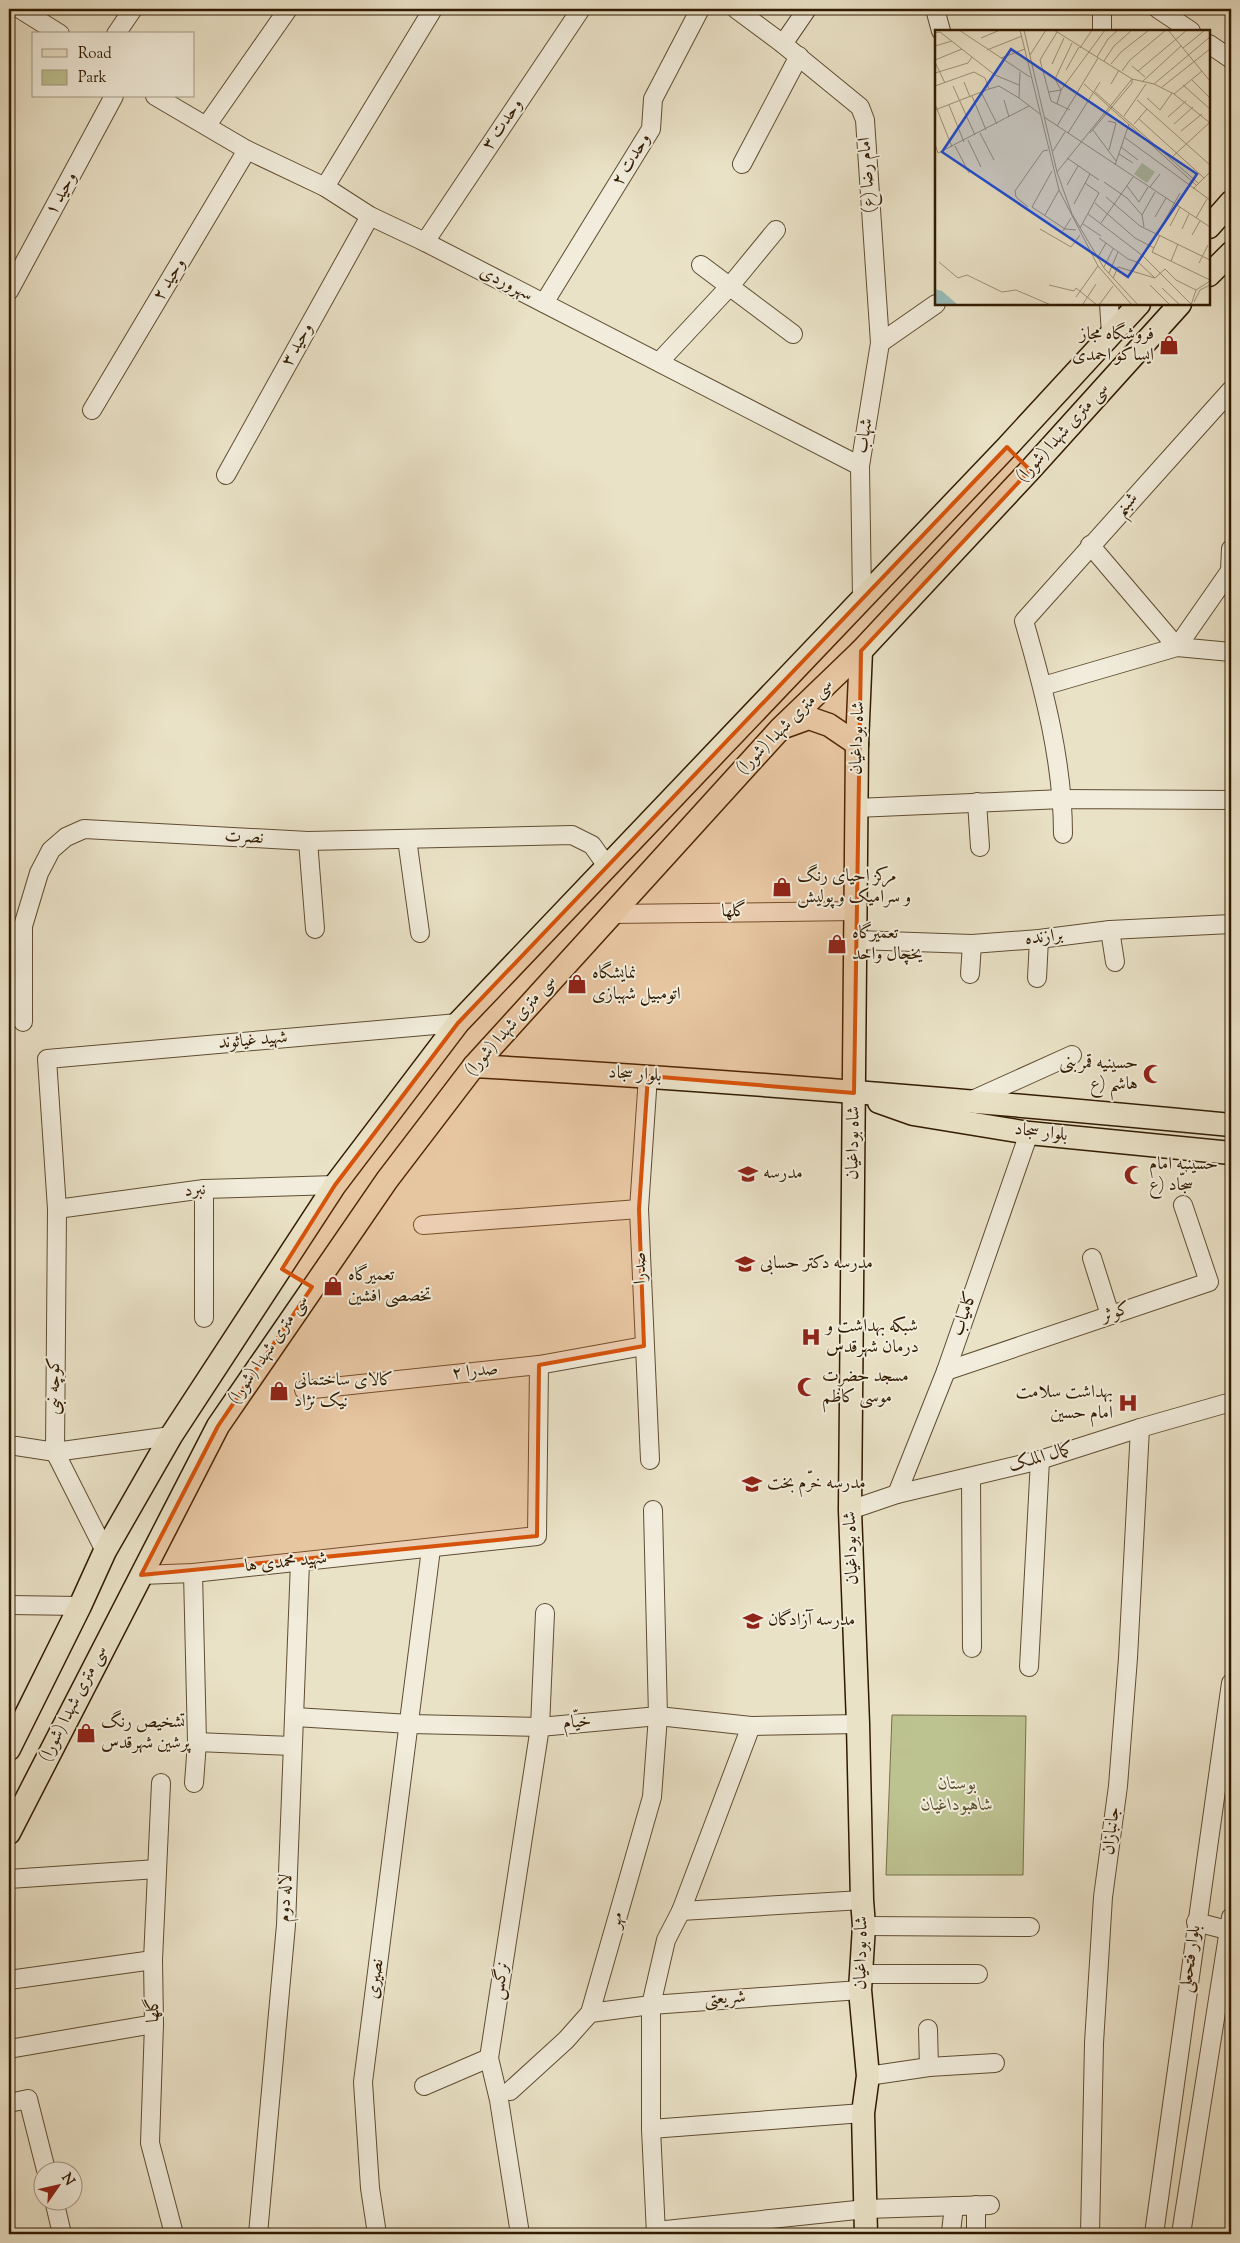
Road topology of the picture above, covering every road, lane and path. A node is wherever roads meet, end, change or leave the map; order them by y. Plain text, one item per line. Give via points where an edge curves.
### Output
1 (20, 9) edge
2 (133, 9) edge
3 (288, 9) edge
4 (432, 9) edge
5 (581, 9) edge
6 (700, 9) edge
7 (736, 9) edge
8 (807, 9) edge
9 (935, 9) edge
10 (1102, 9) edge
11 (1158, 9) edge
12 (941, 30) edge
13 (1102, 30) edge
14 (1189, 30) edge
15 (57, 32) edge
16 (117, 32) edge
17 (783, 44) junction
18 (1210, 45) edge
19 (799, 56) junction
20 (1231, 59) edge
21 (113, 98) edge
22 (159, 98) edge
23 (207, 125) junction
24 (247, 150) junction
25 (742, 164) dead end
26 (325, 187) junction
27 (1231, 202) edge
28 (370, 216) junction
29 (1210, 226) edge
30 (776, 230) dead end
31 (425, 242) junction
32 (1231, 253) edge
33 (701, 265) dead end
34 (1210, 275) edge
35 (730, 286) junction
36 (9, 291) edge
37 (544, 303) junction
38 (935, 305) edge
39 (1109, 305) edge
40 (1138, 305) edge
41 (1179, 305) edge
42 (793, 334) dead end
43 (1111, 334) junction
44 (880, 343) junction
45 (659, 362) junction
46 (1231, 390) edge
47 (92, 410) dead end
48 (1007, 447) junction
49 (860, 466) junction
50 (1030, 470) junction
51 (226, 475) dead end
52 (1090, 545) junction
53 (1231, 549) edge
54 (862, 598) junction
55 (1177, 647) junction
56 (862, 651) junction
57 (1231, 652) edge
58 (1043, 686) junction
59 (781, 728) junction
60 (857, 744) junction
61 (1063, 799) junction
62 (1231, 800) edge
63 (977, 802) junction
64 (856, 808) junction
65 (1063, 834) dead end
66 (407, 839) junction
67 (308, 841) junction
68 (980, 847) dead end
69 (607, 866) junction
70 (857, 911) junction
71 (611, 914) junction
72 (1231, 924) edge
73 (315, 929) dead end
74 (1110, 930) junction
75 (420, 934) dead end
76 (1039, 939) junction
77 (857, 940) junction
78 (972, 944) junction
79 (1115, 962) dead end
80 (970, 974) dead end
81 (1037, 978) dead end
82 (23, 1022) dead end
83 (458, 1023) junction
84 (1072, 1055) dead end
85 (47, 1059) joint
86 (474, 1066) junction
87 (648, 1076) junction
88 (854, 1093) junction
89 (970, 1101) junction
90 (1183, 1120) junction
91 (1231, 1125) edge
92 (1029, 1133) junction
93 (1178, 1146) junction
94 (1231, 1153) edge
95 (335, 1185) junction
96 (204, 1189) junction
97 (1183, 1205) dead end
98 (57, 1209) junction
99 (639, 1209) junction
100 (423, 1226) dead end
101 (1092, 1258) dead end
102 (282, 1268) junction
103 (312, 1287) junction
104 (1110, 1315) junction
105 (204, 1318) dead end
106 (644, 1346) junction
107 (539, 1365) junction
108 (946, 1371) junction
109 (304, 1390) dead end
110 (1231, 1402) edge
111 (1140, 1428) junction
112 (171, 1436) junction
113 (16, 1446) dead end
114 (55, 1452) junction
115 (650, 1460) dead end
116 (1040, 1460) junction
117 (971, 1478) junction
118 (897, 1494) junction
119 (653, 1510) dead end
120 (850, 1510) junction
121 (432, 1549) junction
122 (105, 1551) junction
123 (300, 1562) junction
124 (193, 1573) junction
125 (141, 1575) junction
126 (9, 1605) edge
127 (80, 1606) junction
128 (545, 1613) dead end
129 (972, 1648) dead end
130 (1029, 1667) dead end
131 (1231, 1683) edge
132 (658, 1716) junction
133 (295, 1717) junction
134 (410, 1724) junction
135 (858, 1724) junction
136 (751, 1726) junction
137 (540, 1727) junction
138 (197, 1742) junction
139 (292, 1746) junction
140 (9, 1749) edge
141 (194, 1783) dead end
142 (161, 1784) dead end
143 (9, 1833) edge
144 (157, 1869) junction
145 (9, 1880) edge
146 (862, 1900) junction
147 (681, 1911) junction
148 (1196, 1922) junction
149 (864, 1926) junction
150 (1231, 1926) edge
151 (1030, 1927) dead end
152 (153, 1960) junction
153 (978, 1974) dead end
154 (9, 1980) edge
155 (860, 1982) junction
156 (651, 2005) junction
157 (590, 2013) junction
158 (154, 2024) junction
159 (928, 2029) dead end
160 (9, 2049) edge
161 (489, 2058) junction
162 (995, 2063) dead end
163 (929, 2067) junction
164 (868, 2076) junction
165 (424, 2086) dead end
166 (510, 2091) dead end
167 (9, 2103) edge
168 (863, 2113) junction
169 (651, 2129) junction
170 (43, 2160) edge
171 (954, 2206) junction
172 (866, 2209) junction
173 (56, 2210) edge
174 (976, 2230) dead end
175 (656, 2232) edge
176 (952, 2232) dead end
177 (62, 2234) edge
178 (174, 2234) edge
179 (258, 2234) edge
180 (377, 2234) edge
181 (520, 2234) edge
182 (866, 2234) edge
183 (1090, 2234) edge
184 (1154, 2234) edge
185 (1181, 2234) edge

1 - 15 street
2 - 16 street
3 - 23 street
4 - 26 street
5 - 31 street, وحدت ۳
6 - 37 street, وحدت ۲ via 654,99 652,129
7 - 17 street, امام رضا (ع)
8 - 17 street
9 - 12 street
10 - 13 street
11 - 14 street
17 - 19 street, امام رضا (ع)
18 - 20 street
19 - 25 street
19 - 44 street, امام رضا (ع) via 860,107 865,120
21 - 36 street, وحید ۱
22 - 23 street, سهروردی
23 - 24 street, سهروردی
24 - 26 street, سهروردی
24 - 47 street, وحید ۲
26 - 28 street, سهروردی
27 - 29 main road
28 - 31 street, سهروردی
28 - 51 street, وحید ۳
30 - 35 street
31 - 37 street, سهروردی
32 - 34 main road
33 - 35 street
35 - 42 street
35 - 45 street
37 - 45 street, سهروردی
38 - 44 street
39 - 43 street
40 - 43 main road, سی متری شهدا (شورا)
41 - 50 main road, سی متری شهدا (شورا)
43 - 48 main road, سی متری شهدا (شورا)
44 - 49 street, شهاب
45 - 49 street, سهروردی
46 - 52 street, شبنم
48 - 50 main road
48 - 54 main road, سی متری شهدا (شورا)
49 - 54 street, شهاب
50 - 56 main road, سی متری شهدا (شورا)
52 - 55 street
52 - 58 street, شبنم via 1024,621
53 - 55 street via 1230,571
54 - 69 main road, سی متری شهدا (شورا)
55 - 57 street
55 - 58 street
56 - 59 main road, سی متری شهدا (شورا)
56 - 60 main road, شاه بوداغیان
58 - 61 street
59 - 60 main road via 809,718 830,724
59 - 71 main road, سی متری شهدا (شورا)
60 - 64 main road, شاه بوداغیان
61 - 62 street
61 - 63 street
61 - 65 street
63 - 64 street
63 - 68 street
64 - 70 main road, شاه بوداغیان
66 - 67 street, نصرت
66 - 69 street, نصرت via 572,835 592,845
66 - 75 street
67 - 73 street
67 - 82 street, نصرت via 84,829 66,837 51,850 39,873 23,926
69 - 83 main road, سی متری شهدا (شورا)
70 - 71 street, گلها
70 - 77 main road, شاه بوداغیان
71 - 86 main road, سی متری شهدا (شورا)
72 - 74 street, برازنده
74 - 76 street, برازنده
74 - 79 street
76 - 78 street, برازنده
76 - 81 street
77 - 78 street, برازنده
77 - 88 main road, شاه بوداغیان
78 - 80 street
83 - 85 street, شهید غیاثوند
83 - 95 main road, سی متری شهدا (شورا)
84 - 89 street
85 - 98 street, کوچه نبی
86 - 87 main road, بلوار سجاد
86 - 103 main road, سی متری شهدا (شورا) via 387,1180
87 - 88 main road, بلوار سجاد
87 - 99 street, صدرا
88 - 89 main road, بلوار سجاد
88 - 92 main road, بلوار سجاد via 912,1114
88 - 120 main road, شاه بوداغیان
89 - 90 main road, بلوار سجاد
90 - 91 main road, بلوار سجاد
90 - 93 main road
92 - 93 main road, بلوار سجاد
92 - 108 street, کامیاب
93 - 94 main road, بلوار سجاد
95 - 96 street, نبرد
95 - 102 main road, سی متری شهدا (شورا)
96 - 98 street, نبرد
96 - 105 street
97 - 104 street, کوثر via 1209,1282
98 - 114 street, کوچه نبی
99 - 100 street
99 - 106 street, صدرا
101 - 104 street
102 - 103 main road
102 - 112 main road, سی متری شهدا (شورا)
103 - 125 main road, سی متری شهدا (شورا) via 218,1426
104 - 108 street, کوثر
106 - 107 street, صدرا ۲
106 - 115 street, صدرا
107 - 109 street, صدرا ۲
107 - 121 street, شهید محمدی ها via 537,1536
108 - 118 street, کامیاب
110 - 111 street, کمال الملک
111 - 116 street, کمال الملک
111 - 183 street, جانبازان via 1128,1658 1118,1786 1104,1897 1094,2043
112 - 114 street
112 - 122 main road, سی متری شهدا (شورا)
113 - 114 street
114 - 122 street, کوچه نبی
116 - 117 street, کمال الملک
116 - 130 street
117 - 118 street, کمال الملک
117 - 129 street
118 - 120 street, کمال الملک
119 - 132 street, مهر
120 - 135 main road, شاه بوداغیان
121 - 123 street, شهید محمدی ها
121 - 134 street, نصیری
122 - 127 main road, سی متری شهدا (شورا)
123 - 124 street, شهید محمدی ها
123 - 133 street, لاله دوم
124 - 125 street, شهید محمدی ها
124 - 138 street
125 - 143 main road, سی متری شهدا (شورا)
126 - 127 street
127 - 140 main road, سی متری شهدا (شورا)
128 - 137 street, نرگس
131 - 148 street, بلوار فتحعلی
132 - 136 street, خیّام
132 - 137 street, خیّام
132 - 157 street, مهر via 652,1797
133 - 134 street, خیّام
133 - 139 street, لاله دوم
134 - 137 street, خیّام
134 - 180 street, نصیری via 363,2082 370,2188
135 - 136 street, خیّام
135 - 146 main road, شاه بوداغیان
136 - 147 street
137 - 161 street, نرگس
138 - 139 street
138 - 141 street
139 - 179 street, لاله دوم via 286,1925
142 - 144 street, گلها
144 - 145 street
144 - 152 street, گلها
146 - 147 street
146 - 149 main road, شاه بوداغیان
147 - 156 street via 666,1940
148 - 150 street
148 - 184 street, بلوار فتحعلی
149 - 151 street
149 - 155 main road, شاه بوداغیان
150 - 185 street, بلوار فتحعلی
152 - 154 street
152 - 158 street, گلها
153 - 155 street, شریعتی
155 - 156 street, شریعتی
155 - 164 main road, شاه بوداغیان
156 - 157 street, شریعتی
156 - 169 street
157 - 166 street, مهر via 566,2040
158 - 160 street
158 - 178 street, گلها via 150,2143
159 - 163 street
161 - 165 street
161 - 181 street, نرگس via 499,2100
162 - 163 street
163 - 164 street
164 - 168 main road, شاه بوداغیان
167 - 170 street via 28,2099
168 - 169 street
168 - 172 main road, شاه بوداغیان
169 - 175 street
171 - 172 street
171 - 174 street via 983,2205
171 - 176 street
172 - 175 street
172 - 182 main road, شاه بوداغیان
173 - 177 street

